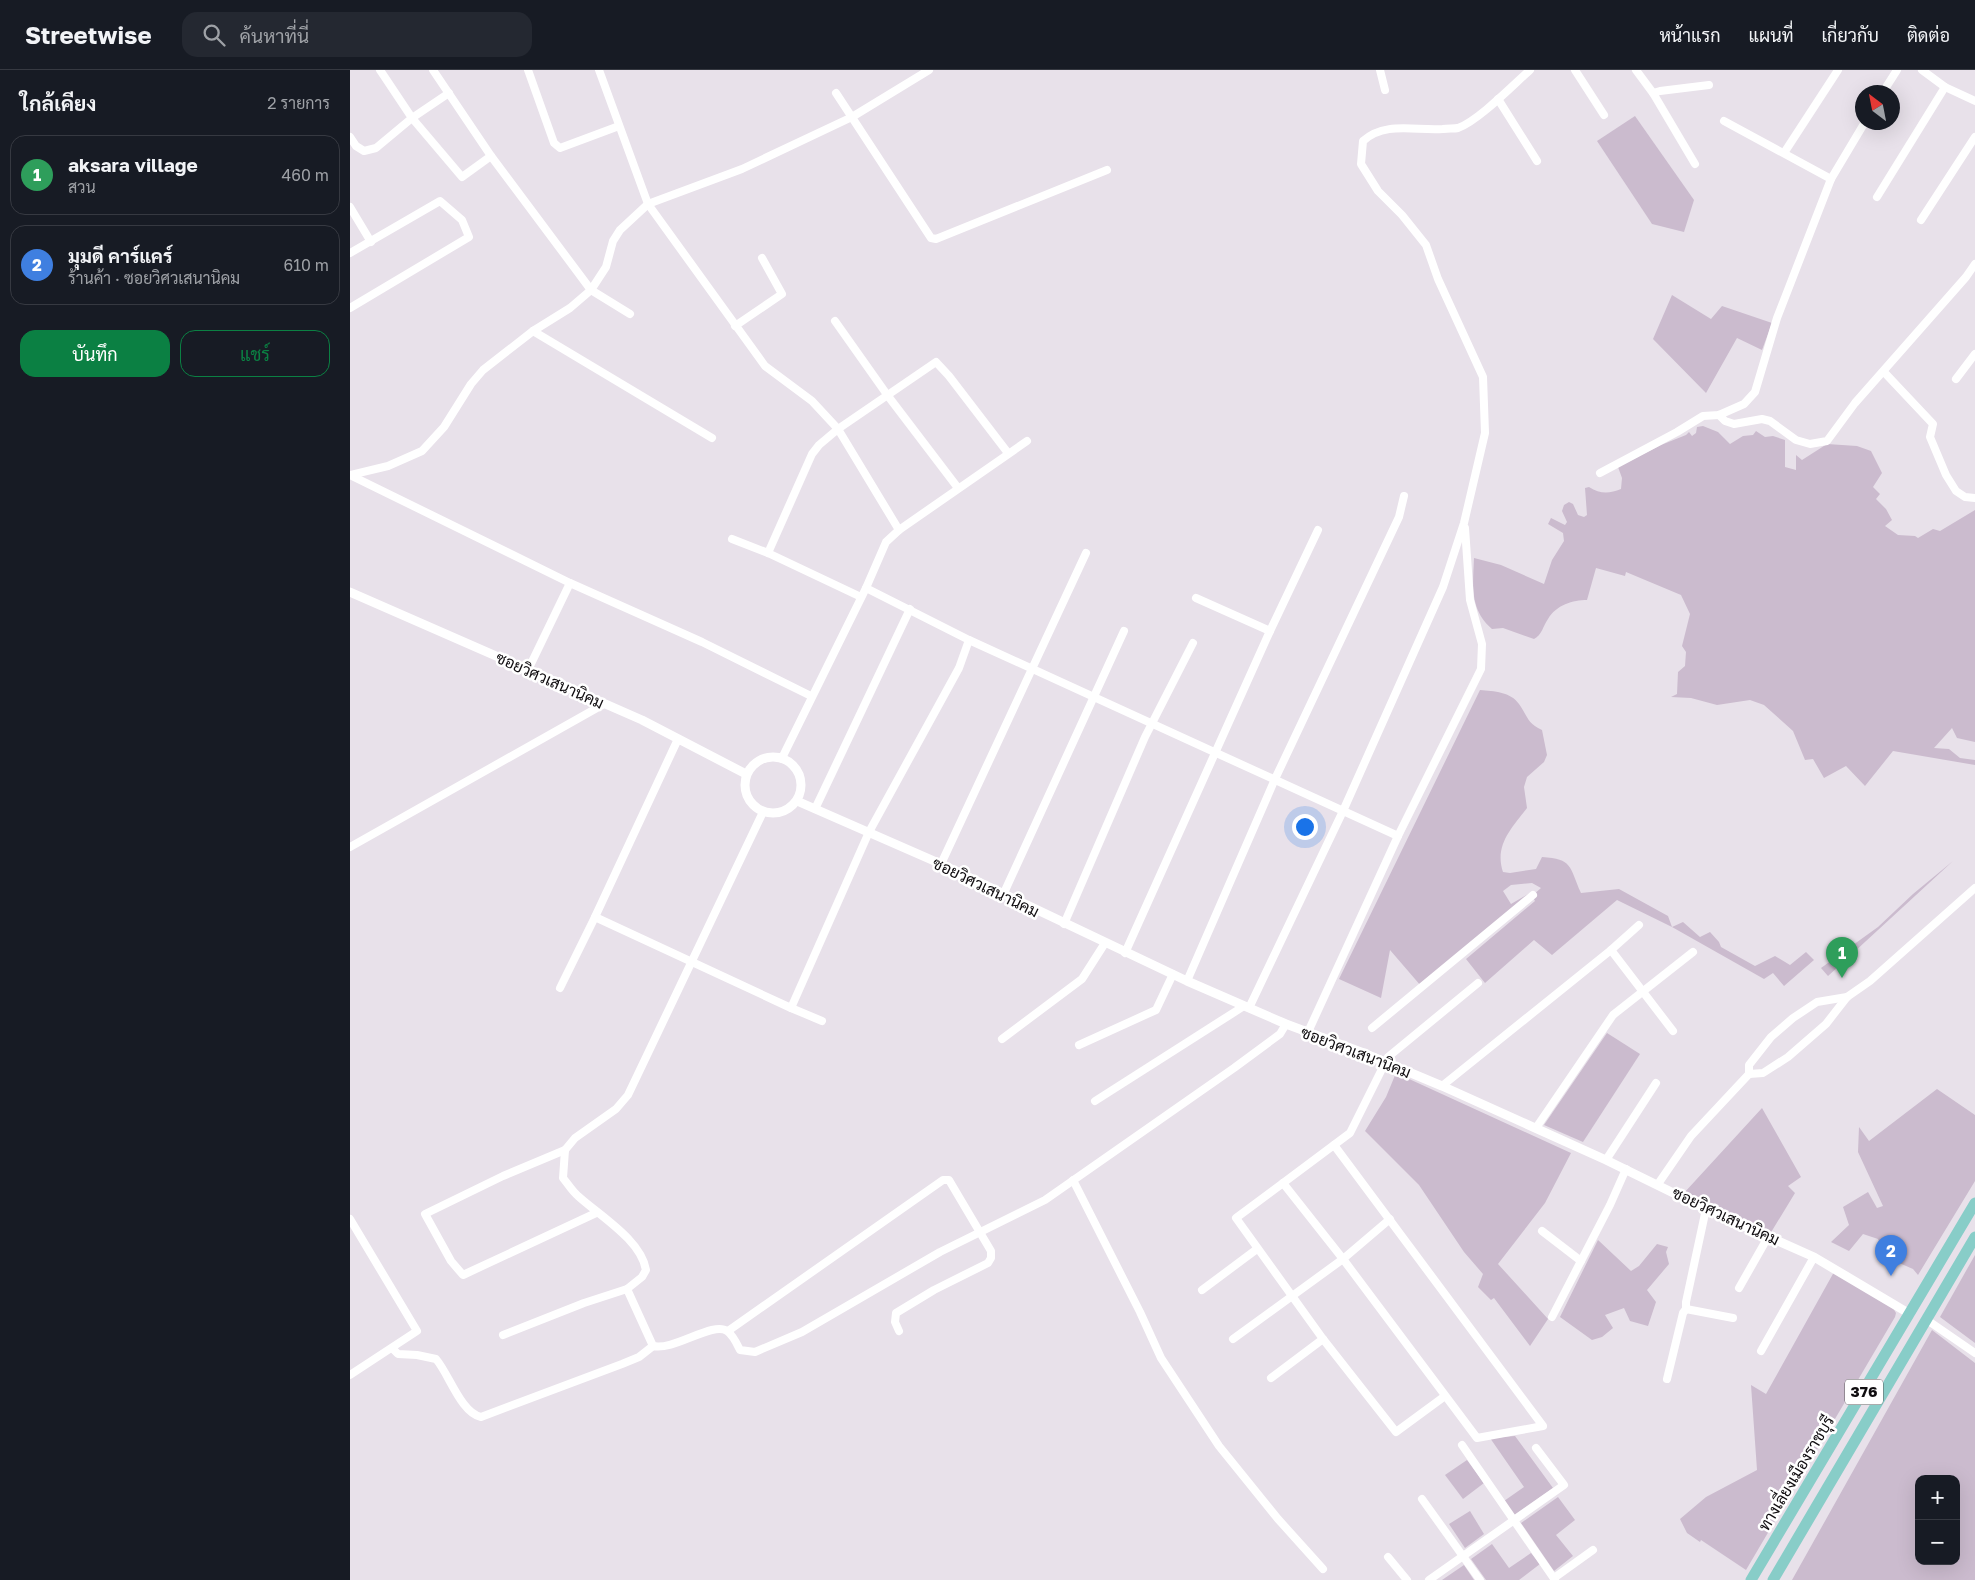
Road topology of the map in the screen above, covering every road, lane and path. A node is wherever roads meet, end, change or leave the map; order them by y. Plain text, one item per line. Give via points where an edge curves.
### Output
1 (380, 70) edge
2 (433, 70) edge
3 (528, 70) edge
4 (599, 70) edge
5 (929, 70) edge
6 (1380, 70) edge
7 (1530, 70) edge
8 (1575, 70) edge
9 (1636, 70) edge
10 (1838, 70) edge
11 (1897, 70) edge
12 (1922, 70) edge
13 (1709, 85) dead end
14 (1887, 85) edge
15 (1945, 87) junction
16 (1384, 90) dead end
17 (449, 93) junction
18 (836, 93) dead end
19 (1653, 93) junction
20 (1498, 99) junction
21 (1975, 101) edge
22 (1604, 115) dead end
23 (852, 117) junction
24 (412, 118) junction
25 (1724, 121) dead end
26 (619, 126) junction
27 (1860, 130) edge
28 (350, 137) edge
29 (1975, 137) edge
30 (1967, 150) junction
31 (1784, 153) junction
32 (1975, 155) edge
33 (491, 156) junction
34 (1537, 161) dead end
35 (1696, 164) dead end
36 (1107, 170) dead end
37 (1831, 179) junction
38 (1877, 197) dead end
39 (648, 204) junction
40 (350, 207) edge
41 (1921, 220) dead end
42 (371, 242) junction
43 (350, 253) edge
44 (762, 258) dead end
45 (1975, 264) edge
46 (1966, 277) junction
47 (1975, 281) edge
48 (591, 290) junction
49 (350, 308) edge
50 (630, 314) dead end
51 (834, 321) dead end
52 (735, 326) junction
53 (533, 331) junction
54 (1975, 354) edge
55 (1884, 372) junction
56 (1956, 379) dead end
57 (888, 396) junction
58 (1719, 415) junction
59 (838, 429) junction
60 (712, 438) dead end
61 (1026, 441) dead end
62 (1008, 452) junction
63 (1600, 473) dead end
64 (350, 475) edge
65 (958, 488) junction
66 (1404, 496) dead end
67 (1975, 498) edge
68 (1464, 523) junction
69 (899, 530) junction
70 (1318, 530) dead end
71 (732, 539) dead end
72 (768, 553) junction
73 (1086, 553) dead end
74 (570, 583) junction
75 (866, 588) junction
76 (350, 592) edge
77 (861, 597) junction
78 (1196, 598) dead end
79 (910, 609) junction
80 (1124, 631) dead end
81 (1270, 631) junction
82 (969, 640) junction
83 (1193, 643) dead end
84 (1032, 669) junction
85 (528, 670) junction
86 (811, 696) junction
87 (1093, 696) junction
88 (604, 704) junction
89 (1152, 723) junction
90 (678, 739) junction
91 (1215, 752) junction
92 (782, 758) junction
93 (746, 774) junction
94 (1275, 780) junction
95 (796, 800) junction
96 (815, 809) junction
97 (1343, 811) junction
98 (762, 812) junction
99 (869, 832) junction
100 (1398, 836) junction
101 (350, 847) edge
102 (941, 864) junction
103 (1975, 888) edge
104 (1003, 895) junction
105 (1532, 895) dead end
106 (595, 917) junction
107 (1064, 924) junction
108 (1639, 925) dead end
109 (1105, 943) junction
110 (1611, 950) junction
111 (1693, 952) dead end
112 (1125, 953) junction
113 (691, 962) junction
114 (1173, 974) junction
115 (1187, 981) junction
116 (1478, 983) dead end
117 (560, 988) dead end
118 (1643, 991) junction
119 (1847, 997) junction
120 (1247, 1007) junction
121 (791, 1008) junction
122 (822, 1021) dead end
123 (1286, 1024) junction
124 (1372, 1028) dead end
125 (1673, 1031) dead end
126 (1308, 1032) junction
127 (1002, 1039) dead end
128 (1079, 1045) dead end
129 (1386, 1063) junction
130 (1749, 1074) junction
131 (1656, 1083) dead end
132 (1442, 1086) junction
133 (1095, 1101) dead end
134 (1536, 1128) junction
135 (1334, 1145) junction
136 (565, 1150) junction
137 (1606, 1160) junction
138 (1626, 1169) junction
139 (1073, 1180) junction
140 (1283, 1183) junction
141 (1658, 1184) junction
142 (1975, 1203) edge
143 (1706, 1208) junction
144 (596, 1213) junction
145 (350, 1219) edge
146 (1390, 1219) junction
147 (1542, 1231) dead end
148 (980, 1233) junction
149 (1768, 1237) junction
150 (1975, 1237) edge
151 (1257, 1249) junction
152 (1814, 1257) junction
153 (1343, 1259) junction
154 (1581, 1261) junction
155 (1738, 1288) dead end
156 (627, 1289) junction
157 (1202, 1290) dead end
158 (1292, 1295) junction
159 (1686, 1309) junction
160 (1910, 1314) junction
161 (1552, 1317) dead end
162 (1733, 1318) dead end
163 (1927, 1320) junction
164 (728, 1331) junction
165 (899, 1331) dead end
166 (503, 1335) dead end
167 (1324, 1338) junction
168 (1233, 1339) dead end
169 (653, 1346) junction
170 (392, 1348) junction
171 (1761, 1351) dead end
172 (1975, 1353) edge
173 (351, 1372) edge
174 (1272, 1378) dead end
175 (1667, 1378) dead end
176 (1445, 1396) junction
177 (1462, 1445) dead end
178 (1536, 1448) dead end
179 (1422, 1499) dead end
180 (1514, 1520) junction
181 (1593, 1550) dead end
182 (1464, 1556) junction
183 (1388, 1557) dead end
184 (1323, 1568) dead end
185 (1554, 1579) edge
186 (1407, 1580) edge
187 (1429, 1580) edge
188 (1480, 1580) edge
189 (1752, 1580) edge
190 (1773, 1580) edge

1 - 24 street
2 - 17 street
3 - 26 street via 554,143 560,148
4 - 26 street
5 - 23 street
6 - 16 street
7 - 20 street
8 - 22 street
9 - 19 street
10 - 31 street
11 - 14 street
12 - 15 street
13 - 19 street
15 - 21 street
15 - 38 street
17 - 24 street
17 - 33 street
18 - 23 street
19 - 35 street
20 - 34 street
20 - 68 street via 1458,128 1398,128 1372,133 1362,141 1361,164 1378,191 1426,245 1483,377 1485,433
23 - 36 street via 932,238 936,239
23 - 39 street via 742,169
24 - 28 street via 376,148 364,151
24 - 33 street via 462,177
25 - 31 street
26 - 39 street
27 - 37 street
29 - 30 street
30 - 32 street
30 - 41 street
31 - 37 street
33 - 48 street
37 - 58 street via 1777,318 1755,392 1744,404
39 - 48 street via 613,240 606,267
39 - 52 street
40 - 42 street
42 - 43 street
42 - 49 street via 440,201 462,220 469,237
44 - 52 street via 782,294
45 - 46 street
46 - 47 street
46 - 55 street
48 - 50 street
48 - 53 street via 570,308
51 - 57 street
52 - 59 street via 765,366 812,401
53 - 60 street
53 - 64 street via 483,370 444,427 422,451 388,466
54 - 56 street
55 - 58 street via 1855,403 1827,441 1810,444 1796,440 1770,421 1762,419 1734,424
55 - 67 street via 1933,424 1930,438 1956,492
57 - 59 street
57 - 62 street via 936,362
57 - 65 street
58 - 63 street via 1703,416
59 - 69 street
59 - 72 street via 812,454
61 - 62 street
62 - 65 street
64 - 74 street
65 - 69 street
66 - 94 street via 1388,542
68 - 97 street via 1443,588
68 - 100 street via 1470,600 1482,644 1481,669
69 - 75 street via 886,542
70 - 81 street
71 - 72 street
72 - 77 street
73 - 84 street
74 - 85 street
74 - 86 street via 702,642
75 - 77 street
75 - 79 street
76 - 85 street, ซอยวิศวเสนานิคม
77 - 86 street
78 - 81 street
79 - 82 street
79 - 96 street
80 - 87 street
81 - 91 street
82 - 84 street
82 - 99 street via 960,668
83 - 89 street
84 - 87 street
84 - 102 street
85 - 88 street, ซอยวิศวเสนานิคม
86 - 92 street
87 - 89 street
87 - 104 street
88 - 90 street, ซอยวิศวเสนานิคม
88 - 101 street
89 - 91 street
89 - 107 street
90 - 93 street, ซอยวิศวเสนานิคม
90 - 106 street
91 - 94 street
91 - 112 street
92 - 93 street via 765,758
92 - 95 street via 790,762 800,776 800,793
93 - 98 street via 744,783 748,801
94 - 97 street
94 - 115 street
95 - 96 street, ซอยวิศวเสนานิคม
95 - 98 street via 782,812
96 - 99 street, ซอยวิศวเสนานิคม
97 - 100 street
97 - 120 street
98 - 113 street
99 - 102 street, ซอยวิศวเสนานิคม
99 - 121 street
100 - 126 street
102 - 104 street, ซอยวิศวเสนานิคม
103 - 119 street via 1870,981
104 - 107 street, ซอยวิศวเสนานิคม
105 - 124 street
106 - 113 street
106 - 117 street
107 - 109 street, ซอยวิศวเสนานิคม
108 - 110 street
109 - 112 street, ซอยวิศวเสนานิคม
109 - 127 street via 1082,979
110 - 118 street
110 - 132 street
111 - 118 street
112 - 114 street, ซอยวิศวเสนานิคม
113 - 121 street
113 - 136 street via 628,1095 616,1109 575,1138
114 - 115 street, ซอยวิศวเสนานิคม
114 - 128 street via 1156,1010
115 - 120 street, ซอยวิศวเสนานิคม
116 - 129 street via 1393,1052
118 - 125 street
118 - 134 street via 1613,1015
119 - 130 street via 1826,1024 1788,1057 1763,1073
119 - 130 street via 1817,1002 1793,1018 1771,1037 1749,1066
120 - 123 street, ซอยวิศวเสนานิคม
120 - 133 street
121 - 122 street
123 - 126 street, ซอยวิศวเสนานิคม
123 - 139 street via 1280,1034 1242,1062
126 - 129 street, ซอยวิศวเสนานิคม
129 - 132 street, ซอยวิศวเสนานิคม
129 - 135 street via 1355,1126
130 - 141 street via 1691,1136
131 - 137 street
132 - 134 street, ซอยวิศวเสนานิคม
134 - 137 street, ซอยวิศวเสนานิคม
135 - 140 street
135 - 146 street
136 - 144 street via 563,1178
136 - 144 street via 425,1214 451,1261 463,1275
137 - 138 street, ซอยวิศวเสนานิคม
138 - 141 street, ซอยวิศวเสนานิคม
138 - 154 street
139 - 148 street via 1045,1200
139 - 184 street via 1160,1358 1219,1446
140 - 151 street via 1236,1218
140 - 153 street
141 - 143 street, ซอยวิศวเสนานิคม
142 - 160 main road, ทางเลี่ยงเมืองราชบุรี / 376
143 - 149 street, ซอยวิศวเสนานิคม
143 - 159 street
144 - 156 street via 637,1249 645,1263 642,1277
145 - 170 street via 417,1331
146 - 153 street
146 - 176 street via 1543,1426 1476,1438
147 - 154 street
148 - 164 street via 940,1252 802,1332 768,1347 755,1352 740,1350
148 - 164 street via 949,1180 943,1180
148 - 165 street via 990,1251 990,1262 896,1313
149 - 152 street, ซอยวิศวเสนานิคม
149 - 155 street
150 - 163 main road, ทางเลี่ยงเมืองราชบุรี / 376
151 - 157 street
151 - 158 street
152 - 160 street, ซอยวิศวเสนานิคม
152 - 171 street
153 - 158 street
153 - 176 street
154 - 161 street
156 - 166 street
156 - 169 street
158 - 167 street
158 - 168 street
159 - 162 street
159 - 175 street
160 - 189 main road, ทางเลี่ยงเมืองราชบุรี / 376
163 - 172 street
163 - 190 main road, ทางเลี่ยงเมืองราชบุรี / 376
164 - 169 street via 717,1329 672,1346
167 - 174 street
167 - 176 street via 1396,1432
169 - 170 street via 639,1357 481,1417 466,1408 436,1359 398,1354
170 - 173 street
177 - 180 street
178 - 180 street via 1564,1485
179 - 182 street
180 - 182 street
180 - 185 street
181 - 185 street
182 - 187 street
182 - 188 street
183 - 186 street

